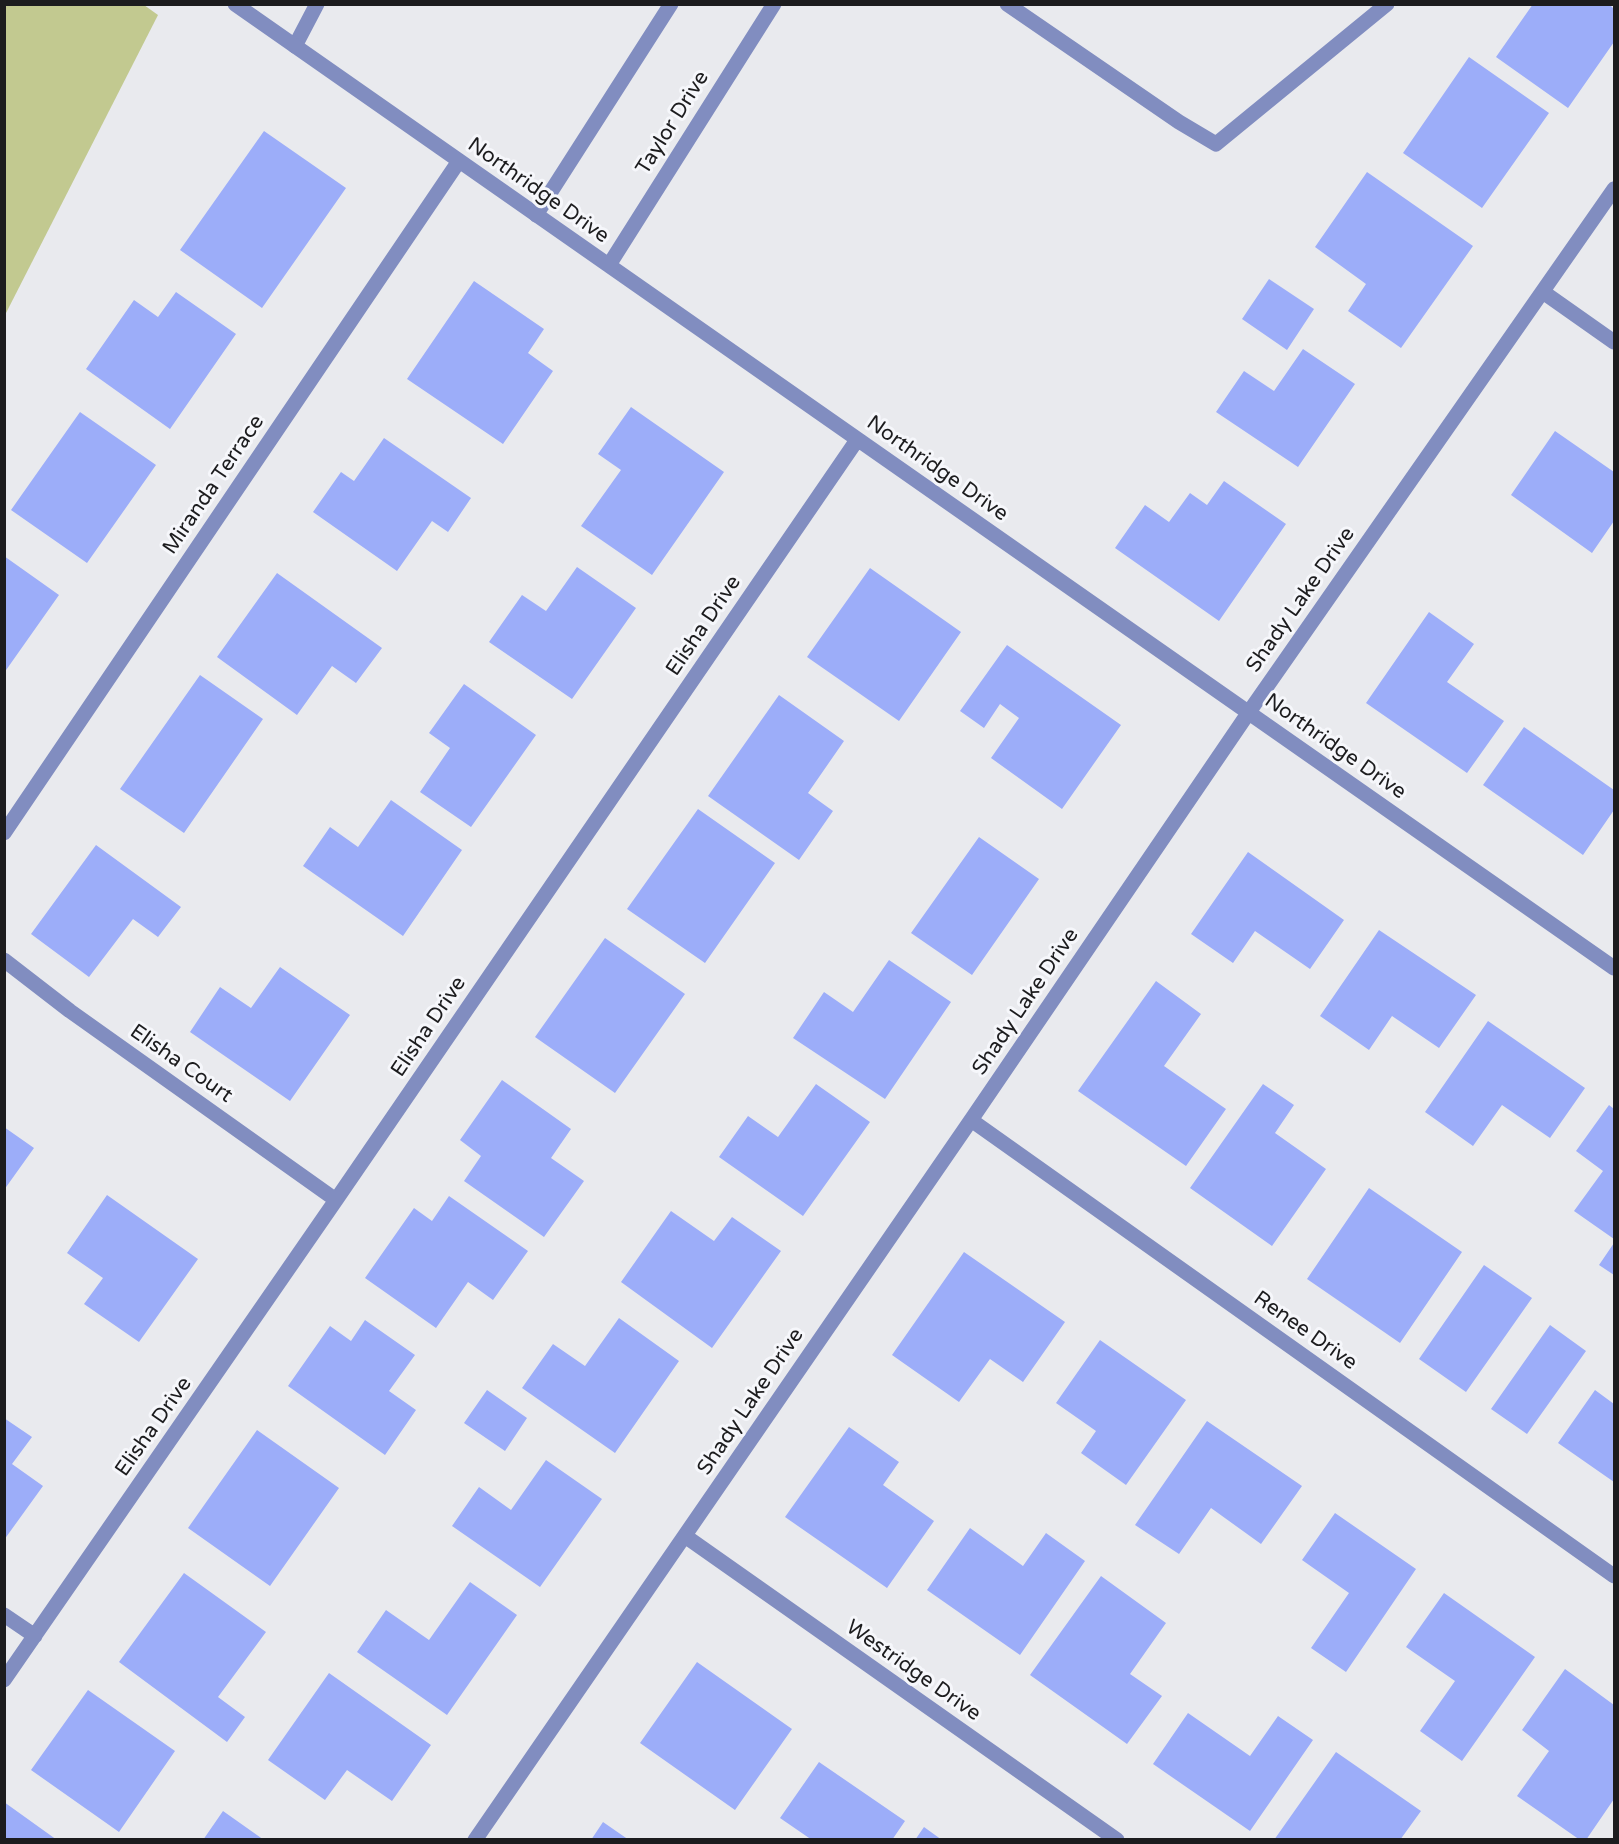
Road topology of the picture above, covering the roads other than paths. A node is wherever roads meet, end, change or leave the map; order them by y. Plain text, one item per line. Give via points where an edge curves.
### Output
1 (235, 4) edge
2 (317, 4) edge
3 (671, 4) edge
4 (774, 4) edge
5 (1007, 4) edge
6 (1387, 4) edge
7 (295, 46) junction
8 (459, 161) junction
9 (1614, 189) edge
10 (536, 215) junction
11 (609, 265) junction
12 (1543, 291) junction
13 (1614, 342) edge
14 (857, 440) junction
15 (1249, 712) junction
16 (4, 833) edge
17 (4, 960) edge
18 (1614, 968) edge
19 (971, 1120) junction
20 (336, 1200) junction
21 (685, 1536) junction
22 (1614, 1576) edge
23 (4, 1615) edge
24 (35, 1636) junction
25 (4, 1680) edge
26 (475, 1839) edge
27 (1118, 1839) edge

1 - 7 street, Northridge Drive
2 - 7 street
3 - 10 street
4 - 11 street, Taylor Drive
5 - 6 street via 1216,144
7 - 8 street, Northridge Drive
8 - 10 street, Northridge Drive
8 - 16 street, Miranda Terrace
9 - 12 street, Shady Lake Drive
10 - 11 street, Northridge Drive
11 - 14 street, Northridge Drive
12 - 13 street
12 - 15 street, Shady Lake Drive
14 - 15 street, Northridge Drive
14 - 20 street, Elisha Drive
15 - 18 street, Northridge Drive
15 - 19 street, Shady Lake Drive
17 - 20 street, Elisha Court
19 - 21 street, Shady Lake Drive
19 - 22 street, Renee Drive
20 - 24 street, Elisha Drive
21 - 26 street, Shady Lake Drive
21 - 27 street, Westridge Drive
23 - 24 street
24 - 25 street

